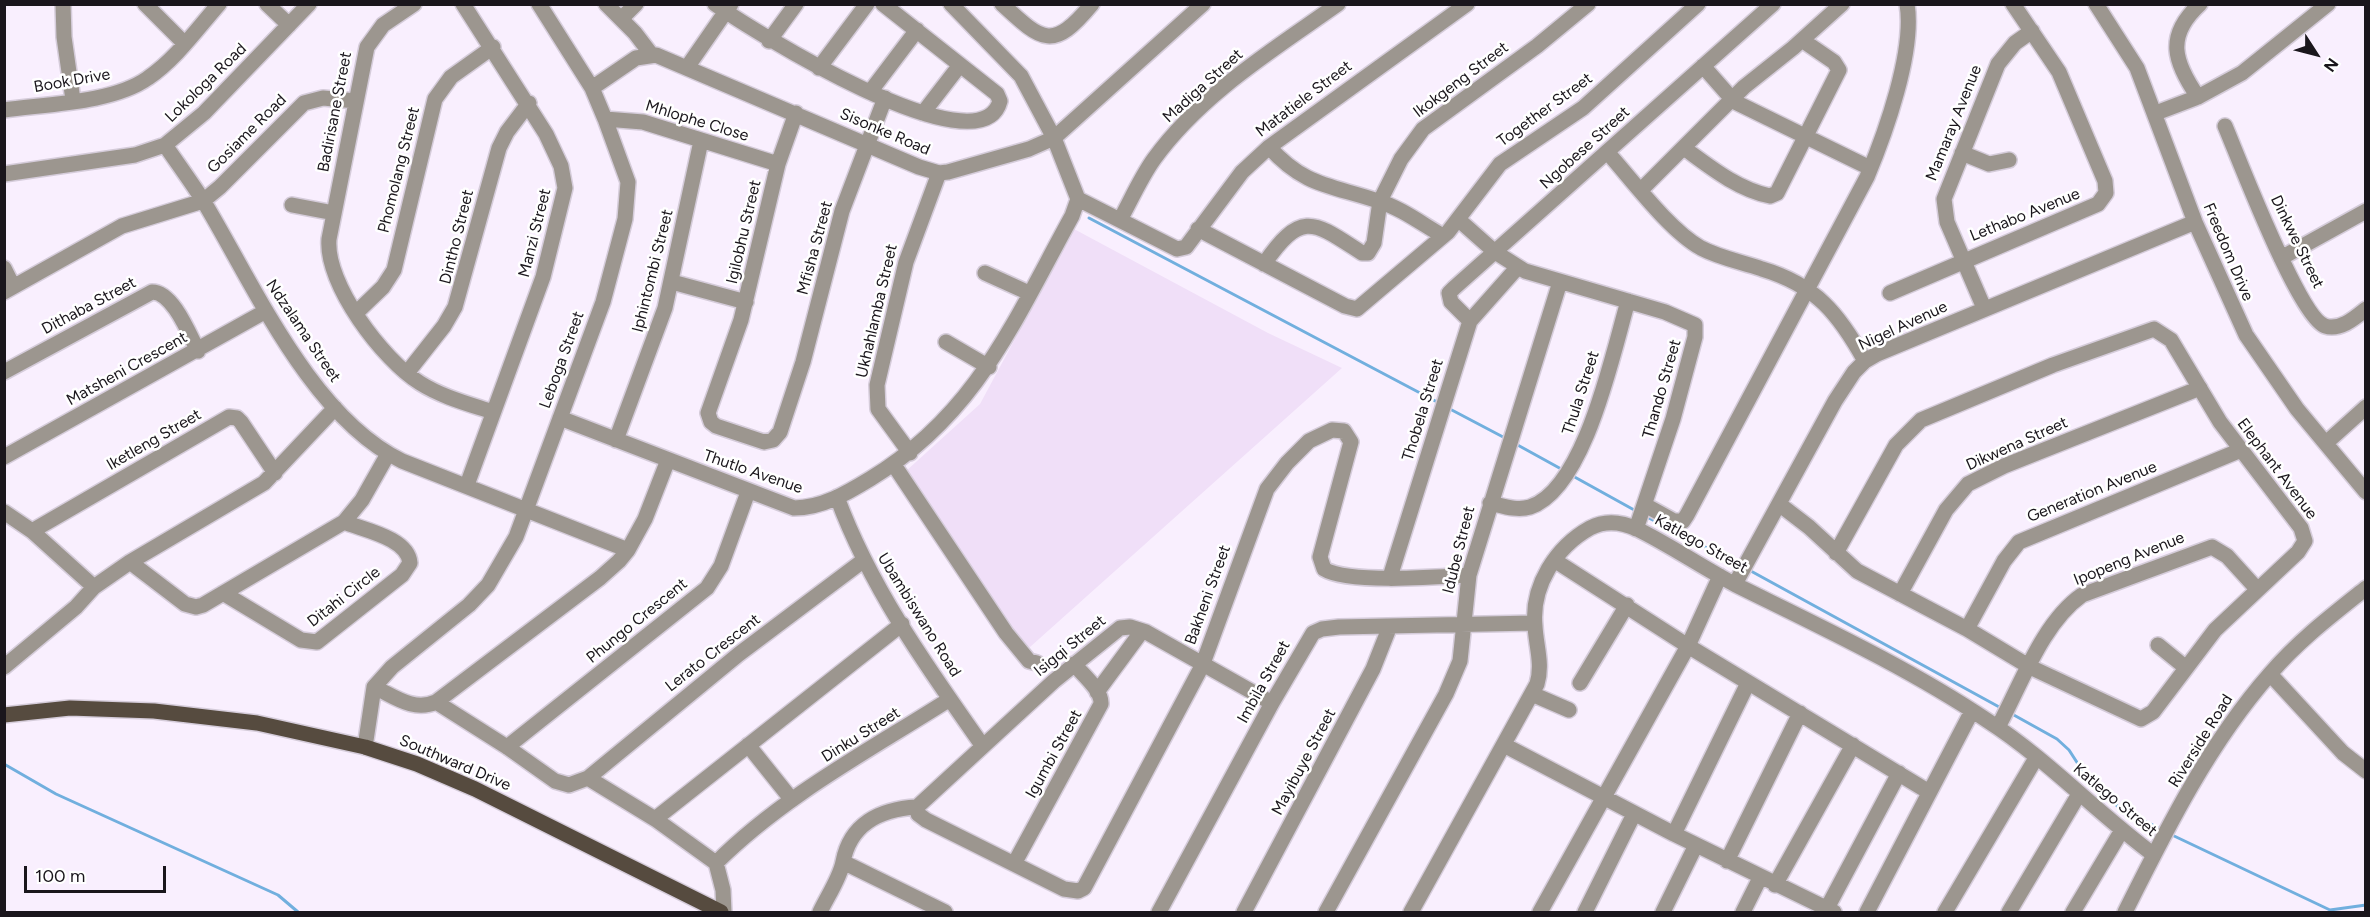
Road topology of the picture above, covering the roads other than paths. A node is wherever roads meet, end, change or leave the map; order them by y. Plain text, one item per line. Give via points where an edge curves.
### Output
1 (63, 4) edge
2 (145, 4) edge
3 (219, 4) edge
4 (267, 4) edge
5 (309, 4) edge
6 (414, 4) edge
7 (464, 4) edge
8 (539, 4) edge
9 (606, 4) edge
10 (636, 4) edge
11 (795, 4) edge
12 (867, 4) edge
13 (883, 4) edge
14 (951, 4) edge
15 (1002, 4) edge
16 (1092, 4) edge
17 (1203, 4) edge
18 (1338, 4) edge
19 (1467, 4) edge
20 (1588, 4) edge
21 (1698, 4) edge
22 (1773, 4) edge
23 (1842, 4) edge
24 (1907, 4) edge
25 (2013, 4) edge
26 (2096, 4) edge
27 (2328, 4) edge
28 (2199, 5) edge
29 (724, 7) edge
30 (621, 19) junction
31 (289, 25) junction
32 (917, 30) junction
33 (2032, 31) junction
34 (1802, 40) junction
35 (770, 41) junction
36 (184, 43) junction
37 (493, 47) junction
38 (651, 54) junction
39 (960, 65) junction
40 (688, 66) junction
41 (1703, 66) junction
42 (819, 68) junction
43 (592, 88) junction
44 (870, 92) junction
45 (2198, 97) junction
46 (885, 98) junction
47 (73, 100) junction
48 (1732, 100) junction
49 (356, 101) junction
50 (529, 103) junction
51 (4, 110) edge
52 (796, 113) junction
53 (923, 113) junction
54 (2156, 113) junction
55 (605, 119) junction
56 (2225, 126) dead end
57 (1054, 138) junction
58 (1807, 138) junction
59 (701, 141) junction
60 (165, 145) junction
61 (868, 146) junction
62 (1269, 147) junction
63 (1683, 148) junction
64 (1608, 153) junction
65 (1962, 153) junction
66 (2009, 160) dead end
67 (778, 164) junction
68 (1870, 168) junction
69 (939, 173) junction
70 (4, 174) edge
71 (1641, 190) junction
72 (1078, 199) junction
73 (203, 201) junction
74 (1380, 201) junction
75 (292, 205) dead end
76 (2366, 210) edge
77 (334, 213) junction
78 (1120, 220) junction
79 (1459, 220) junction
80 (2195, 222) junction
81 (1198, 229) junction
82 (1443, 236) junction
83 (1495, 252) junction
84 (2281, 258) junction
85 (1963, 260) junction
86 (1264, 264) junction
87 (4, 268) edge
88 (1517, 268) junction
89 (985, 273) dead end
90 (672, 282) junction
91 (1560, 282) junction
92 (1807, 288) junction
93 (9, 289) edge
94 (1029, 293) junction
95 (1890, 293) dead end
96 (1628, 301) junction
97 (746, 302) junction
98 (1984, 308) junction
99 (2366, 309) edge
100 (266, 311) junction
101 (357, 313) junction
102 (1470, 321) junction
103 (946, 342) dead end
104 (198, 351) junction
105 (727, 359) joint
106 (1865, 361) junction
107 (989, 367) junction
108 (4, 372) edge
109 (407, 373) junction
110 (2200, 388) junction
111 (2366, 407) edge
112 (335, 408) junction
113 (493, 412) junction
114 (560, 418) junction
115 (616, 440) junction
116 (2326, 443) junction
117 (2241, 450) junction
118 (910, 453) junction
119 (388, 454) junction
120 (4, 457) edge
121 (668, 460) junction
122 (894, 465) junction
123 (275, 473) junction
124 (467, 485) junction
125 (748, 492) junction
126 (2366, 492) edge
127 (837, 497) junction
128 (1490, 503) junction
129 (1779, 504) junction
130 (1646, 505) junction
131 (528, 509) junction
132 (4, 512) edge
133 (344, 522) junction
134 (1636, 529) junction
135 (32, 531) junction
136 (628, 550) junction
137 (1836, 553) junction
138 (864, 560) junction
139 (1554, 560) junction
140 (130, 562) junction
141 (1469, 575) junction
142 (1720, 576) junction
143 (1390, 577) junction
144 (1735, 584) junction
145 (94, 587) junction
146 (2366, 588) edge
147 (2257, 589) junction
148 (223, 593) junction
149 (1900, 594) junction
150 (1627, 605) junction
151 (1534, 623) junction
152 (902, 624) junction
153 (1464, 625) junction
154 (1390, 626) junction
155 (1967, 629) junction
156 (1142, 631) junction
157 (2158, 645) dead end
158 (1688, 646) junction
159 (1037, 663) dead end
160 (1074, 664) junction
161 (1202, 666) junction
162 (4, 667) edge
163 (2030, 667) junction
164 (2185, 667) junction
165 (2270, 674) junction
166 (1580, 682) dead end
167 (1748, 682) junction
168 (374, 687) junction
169 (1097, 692) junction
170 (1532, 694) junction
171 (950, 699) junction
172 (436, 702) junction
173 (1272, 703) junction
174 (1569, 710) dead end
175 (1972, 711) junction
176 (1800, 713) junction
177 (5, 715) edge
178 (1998, 728) junction
179 (748, 745) junction
180 (982, 745) junction
181 (1504, 745) junction
182 (1853, 745) junction
183 (365, 747) junction
184 (507, 747) junction
185 (2036, 758) junction
186 (2366, 771) edge
187 (1899, 773) junction
188 (588, 778) junction
189 (1929, 792) junction
190 (2079, 794) junction
191 (1603, 798) junction
192 (792, 800) junction
193 (917, 807) junction
194 (1634, 814) junction
195 (655, 819) junction
196 (2122, 830) junction
197 (1674, 834) junction
198 (1696, 845) junction
199 (2154, 855) junction
200 (1727, 861) junction
201 (843, 862) junction
202 (716, 863) junction
203 (1014, 864) junction
204 (1760, 878) junction
205 (1775, 885) junction
206 (1829, 911) edge
207 (722, 912) edge
208 (820, 912) edge
209 (945, 912) edge
210 (1159, 912) edge
211 (1244, 912) edge
212 (1326, 912) edge
213 (1411, 912) edge
214 (1540, 912) edge
215 (1585, 912) edge
216 (1663, 912) edge
217 (1743, 912) edge
218 (1867, 912) edge
219 (1945, 912) edge
220 (2009, 912) edge
221 (2073, 912) edge
222 (2125, 912) edge

1 - 47 street
2 - 36 street
3 - 36 street, Book Drive
4 - 31 street
5 - 31 street, Lokologa Road
6 - 49 street, Badirisane Street via 374,35 363,59
7 - 37 street, Manzi Street
8 - 43 street, Leboga Street
9 - 30 street
10 - 30 street
11 - 35 street
12 - 42 street
13 - 32 street
14 - 57 street via 1021,76
15 - 16 street via 1048,38 1070,29
17 - 57 street, Sisonke Road
18 - 78 street, Madiga Street via 1247,68 1182,127 1152,161
19 - 62 street, Matatiele Street
20 - 74 street, Ikokgeng Street via 1423,129 1401,159
21 - 79 street, Together Street via 1583,108 1492,171
22 - 41 street, Ngobese Street
23 - 34 street
24 - 68 street via 1901,72
25 - 33 street, Lethabo Avenue
26 - 54 street, Freedom Drive via 2137,68
27 - 45 street via 2242,73
28 - 45 street via 2183,22 2176,51 2184,75
29 - 35 street
29 - 40 street
30 - 38 street
31 - 60 street, Lokologa Road via 204,113
32 - 39 street
32 - 44 street
33 - 65 street, Mamaray Avenue via 2015,43 1998,64
33 - 85 street, Lethabo Avenue via 2059,72 2106,181 2106,193 2098,204
34 - 48 street
34 - 58 street via 1839,67
35 - 42 street
36 - 47 street, Book Drive via 136,85
37 - 50 street, Manzi Street
37 - 101 street, Phomolang Street via 452,77 435,99 394,270
38 - 40 street, Sisonke Road
38 - 43 street via 636,58
39 - 53 street
39 - 53 street via 997,94 998,107 982,118 962,122
40 - 52 street, Sisonke Road
41 - 48 street
41 - 64 street, Ngobese Street
42 - 44 street
43 - 55 street, Leboga Street
44 - 46 street
45 - 54 street
46 - 53 street
46 - 61 street, Mfisha Street
47 - 51 street, Book Drive
48 - 58 street
48 - 63 street
49 - 73 street, Gosiame Road via 323,98 304,103
49 - 77 street, Badirisane Street
50 - 109 street, Dintho Street via 499,148 455,307
50 - 113 street, Manzi Street via 561,166 565,188 543,277
52 - 61 street, Sisonke Road
52 - 67 street, Igilobhu Street
54 - 80 street, Freedom Drive
55 - 59 street, Mhlophe Close via 643,122
55 - 114 street, Leboga Street via 628,182 627,209 603,302
56 - 84 street, Dinkwe Street
57 - 69 street, Sisonke Road via 969,168
57 - 72 street
58 - 63 street via 1777,193 1770,196 1728,178
58 - 68 street
59 - 67 street, Mhlophe Close
59 - 90 street, Iphintombi Street
60 - 70 street, Lokologa Road via 135,155
60 - 73 street, Ndzalama Street
61 - 69 street, Sisonke Road
61 - 105 street, Mfisha Street via 842,211 803,362 780,432 768,442 721,429 709,418
62 - 74 street via 1284,164 1306,178
62 - 81 street, Matatiele Street via 1242,172
63 - 71 street
64 - 71 street
64 - 83 street, Ngobese Street
65 - 66 street via 1989,164
65 - 85 street, Mamaray Avenue via 1944,199 1947,222
67 - 97 street, Igilobhu Street
68 - 92 street
69 - 118 street, Ukhahlamba Street via 906,262 877,385 878,409
71 - 92 street via 1676,228 1702,248 1784,275
72 - 78 street
72 - 94 street, Thutlo Avenue
73 - 93 street via 114,230
73 - 100 street, Ndzalama Street
74 - 82 street
74 - 86 street, Ikokgeng Street via 1374,243 1368,253 1331,231 1306,227 1283,238
75 - 77 street
76 - 84 street
77 - 101 street, Badirisane Street via 328,239 330,261
78 - 81 street, Matatiele Street via 1174,249 1186,247
79 - 82 street, Together Street
79 - 83 street
80 - 98 street, Nigel Avenue
80 - 116 street, Freedom Drive via 2246,335 2277,382
81 - 86 street
82 - 86 street, Together Street via 1357,309
83 - 88 street, Thando Street
83 - 102 street, Ngobese Street via 1449,293 1451,302
84 - 99 street, Dinkwe Street via 2314,319 2326,327 2337,327
85 - 95 street, Lethabo Avenue
85 - 98 street, Mamaray Avenue
87 - 93 street
88 - 91 street, Thando Street
88 - 102 street, Thobela Street
89 - 94 street
90 - 97 street
90 - 115 street, Iphintombi Street
91 - 96 street, Thando Street
91 - 128 street, Idube Street
92 - 106 street via 1841,320
92 - 130 street via 1683,521 1674,521
94 - 107 street, Thutlo Avenue
96 - 128 street, Thula Street via 1591,427 1571,466 1536,504 1520,509
96 - 130 street, Thando Street via 1692,322 1697,330
97 - 105 street, Igilobhu Street
98 - 106 street, Nigel Avenue
100 - 104 street, Matsheni Crescent
100 - 112 street, Ndzalama Street
101 - 109 street, Badirisane Street
102 - 143 street, Thobela Street
103 - 107 street
104 - 108 street, Dithaba Street via 169,299 152,292
104 - 120 street, Matsheni Crescent
106 - 129 street, Nigel Avenue via 1840,392
107 - 118 street, Thutlo Avenue via 961,404
109 - 113 street, Badirisane Street via 434,390
110 - 117 street, Elephant Avenue
110 - 137 street, Elephant Avenue via 2171,340 2154,329 1938,411 1921,420 1896,445
110 - 149 street, Dikwena Street via 1968,484 1946,510
111 - 116 street
112 - 119 street, Ndzalama Street
112 - 123 street
113 - 124 street, Manzi Street
114 - 115 street, Thutlo Avenue
114 - 131 street, Leboga Street
115 - 121 street, Thutlo Avenue
116 - 126 street, Freedom Drive
117 - 147 street, Elephant Avenue via 2301,528 2305,541
117 - 155 street, Generation Avenue via 2019,542 2004,561
118 - 122 street, Thutlo Avenue
119 - 124 street, Ndzalama Street
119 - 133 street via 362,500
121 - 125 street, Thutlo Avenue
121 - 136 street
122 - 127 street, Thutlo Avenue
122 - 159 street via 1006,633 1029,661
123 - 135 street, Iketleng Street via 241,422 229,417
123 - 140 street
124 - 131 street, Ndzalama Street
125 - 127 street, Thutlo Avenue via 794,508 819,505
125 - 184 street, Phungo Crescent via 721,566 707,588
127 - 138 street, Ubambiswano Road
128 - 141 street, Idube Street
129 - 137 street
129 - 144 street, Nigel Avenue
130 - 134 street, Thando Street
131 - 136 street
131 - 168 street, Leboga Street via 488,585
132 - 135 street
133 - 148 street
133 - 148 street, Ditahi Circle via 400,544 408,552 410,563 402,575 317,642 301,640
134 - 139 street, Katlego Street via 1600,523 1573,540
134 - 142 street, Katlego Street
135 - 145 street
136 - 172 street via 600,578
137 - 149 street, Elephant Avenue via 1857,571
138 - 152 street, Ubambiswano Road
138 - 188 street, Lerato Crescent via 731,661
139 - 150 street
139 - 151 street, Katlego Street via 1539,588
140 - 145 street
140 - 148 street via 191,606 203,605
141 - 143 street, Bakheni Street
141 - 153 street, Idube Street
142 - 144 street, Katlego Street
142 - 158 street
143 - 161 street, Bakheni Street via 1337,574 1321,564 1351,442 1344,431 1332,430 1300,449 1266,489
144 - 175 street, Katlego Street via 1813,622
145 - 162 street
146 - 165 street, Riverside Road via 2320,625
147 - 163 street, Ipopeng Avenue via 2222,551 2205,548 2082,595 2058,618
147 - 164 street, Elephant Avenue via 2215,630
149 - 155 street, Elephant Avenue
150 - 158 street
150 - 166 street
151 - 153 street, Imbila Street
151 - 170 street, Katlego Street via 1541,666
152 - 171 street, Ubambiswano Road
152 - 179 street
153 - 154 street, Imbila Street
153 - 212 street, Idube Street via 1462,654 1455,676
154 - 173 street, Imbila Street via 1339,627 1313,633
154 - 211 street, Mayibuye Street via 1373,669
155 - 163 street, Elephant Avenue
156 - 160 street, Isigqi Street via 1130,627 1113,632
156 - 161 street
156 - 169 street
157 - 164 street
158 - 167 street
158 - 191 street
160 - 169 street
160 - 180 street, Isigqi Street
161 - 173 street
161 - 203 street, Bakheni Street via 1084,888 1064,889
163 - 164 street, Elephant Avenue via 2141,719 2153,712
163 - 178 street, Ipopeng Avenue
165 - 186 street via 2343,753
165 - 199 street, Riverside Road via 2229,724
167 - 176 street
167 - 197 street
168 - 172 street via 419,707
168 - 183 street
169 - 203 street, Igumbi Street via 1102,698 1099,711
170 - 174 street
170 - 181 street, Katlego Street
171 - 180 street, Ubambiswano Road
171 - 192 street, Dinku Street
172 - 184 street
173 - 210 street, Imbila Street
175 - 178 street, Katlego Street
175 - 189 street
176 - 182 street
176 - 200 street
177 - 183 main road, Southward Drive via 70,708 154,711 257,723
178 - 185 street, Katlego Street
179 - 192 street
179 - 195 street
180 - 193 street, Isigqi Street
181 - 191 street
181 - 213 street, Katlego Street
182 - 187 street
182 - 205 street
183 - 207 main road, Southward Drive via 475,789
184 - 188 street via 562,784 576,784
185 - 190 street, Katlego Street
185 - 219 street
187 - 189 street
187 - 206 street
188 - 195 street
189 - 218 street
190 - 196 street, Katlego Street
190 - 220 street
191 - 194 street
191 - 214 street
192 - 202 street, Dinku Street via 743,836
193 - 201 street via 889,810 874,818 846,845
193 - 203 street, Bakheni Street via 918,814 926,820
194 - 197 street
194 - 215 street
195 - 202 street
196 - 199 street, Katlego Street
196 - 221 street
197 - 198 street
198 - 200 street
198 - 216 street
199 - 222 street, Riverside Road
200 - 204 street
201 - 208 street
201 - 209 street
202 - 207 street via 723,890
204 - 205 street
204 - 217 street
205 - 206 street

